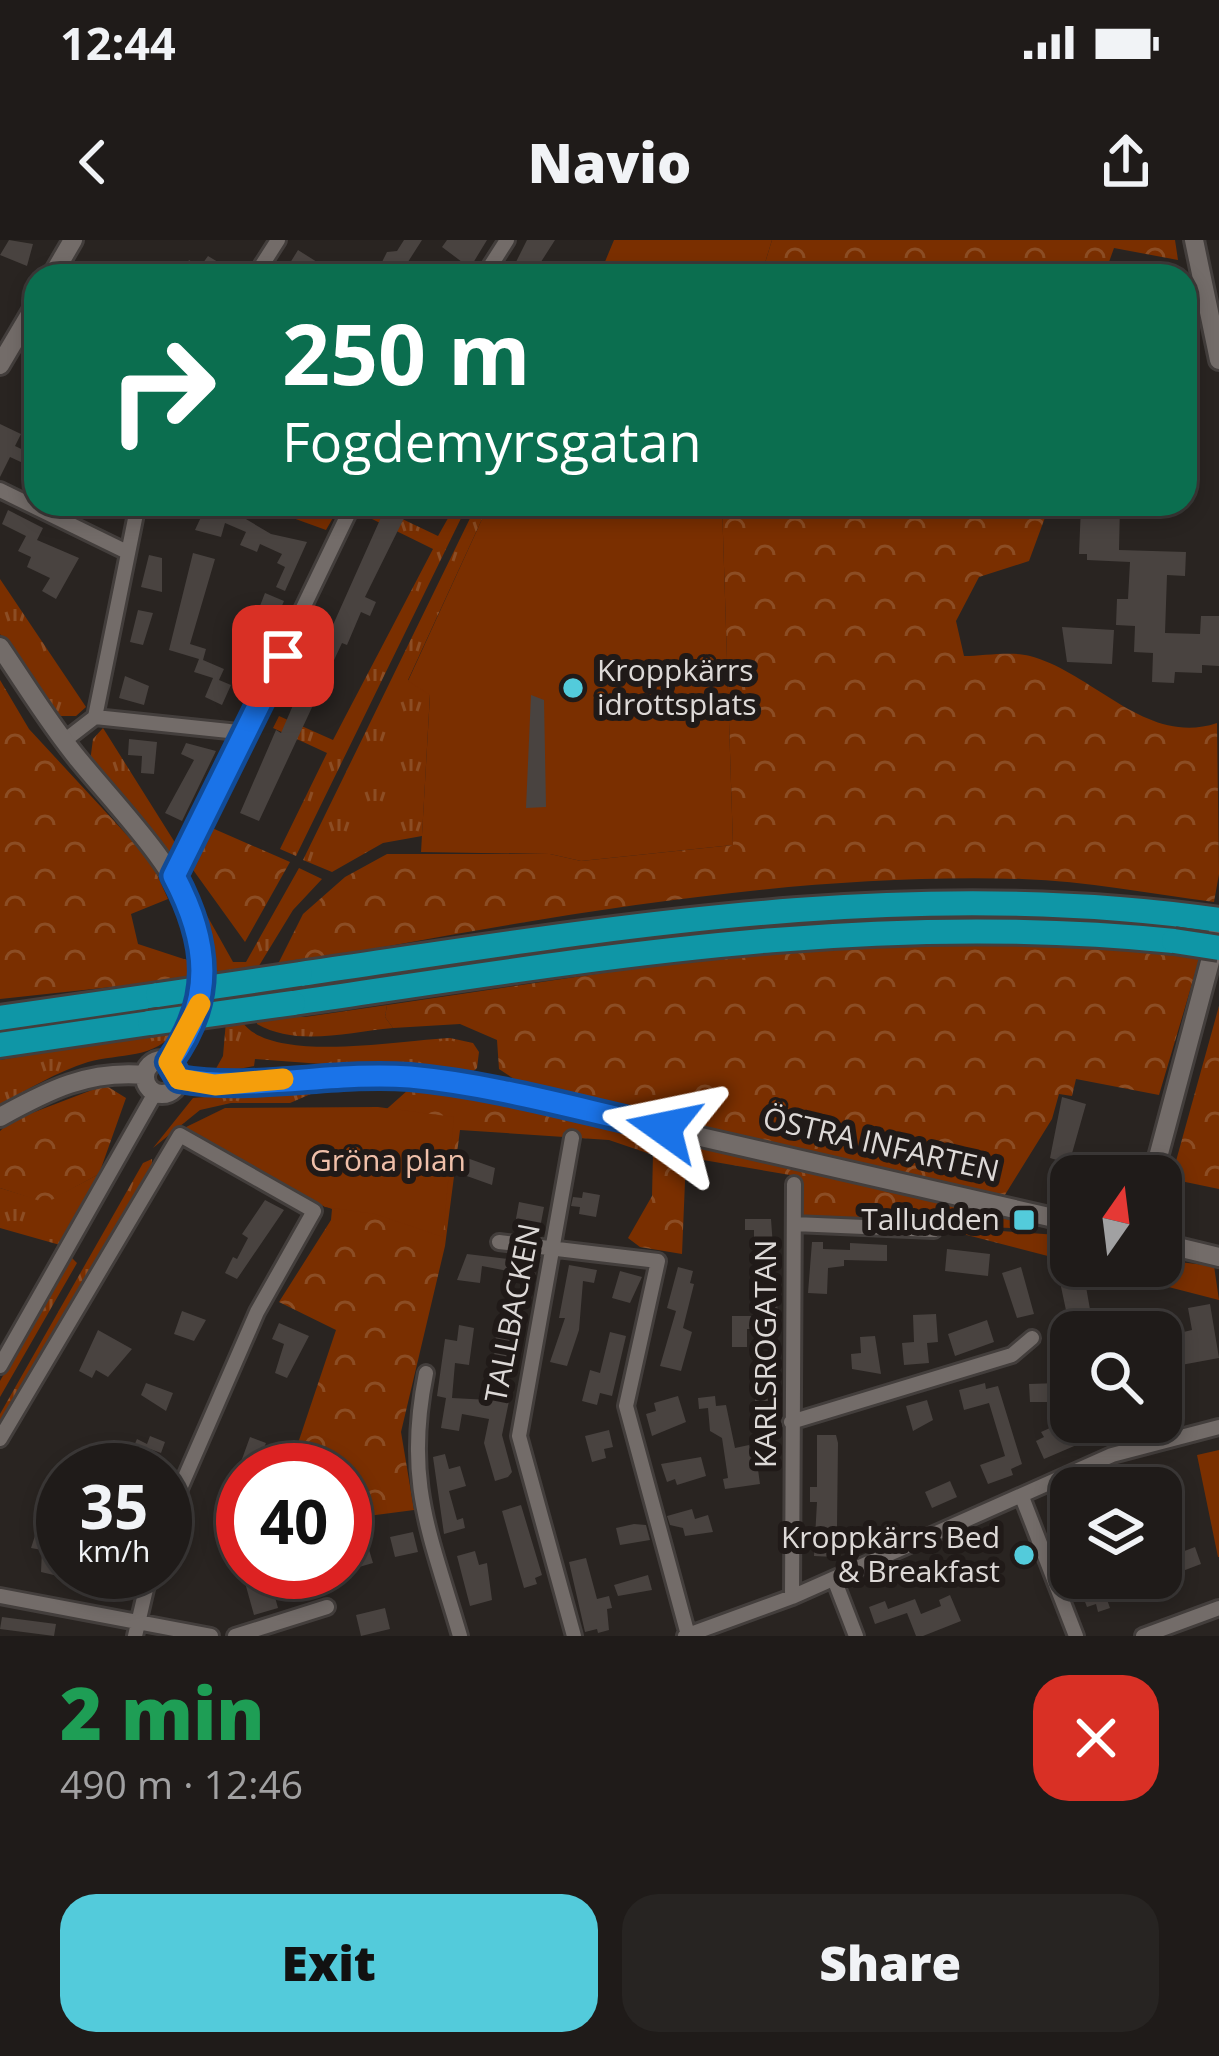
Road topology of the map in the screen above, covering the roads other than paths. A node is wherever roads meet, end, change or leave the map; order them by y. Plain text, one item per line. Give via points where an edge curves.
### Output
1 (1194, 240) edge
2 (24, 324) edge
3 (1219, 360) edge
4 (0, 365) edge
5 (54, 516) edge
6 (136, 516) edge
7 (347, 516) edge
8 (128, 552) junction
9 (0, 647) edge
10 (95, 717) junction
11 (248, 733) junction
12 (64, 741) junction
13 (174, 876) junction
14 (1219, 924) edge
15 (1219, 948) edge
16 (0, 1018) edge
17 (0, 1045) edge
18 (174, 1071) junction
19 (150, 1084) junction
20 (0, 1117) edge
21 (572, 1138) dead end
22 (1158, 1155) edge
23 (794, 1184) dead end
24 (1050, 1217) edge
25 (794, 1224) junction
26 (934, 1230) dead end
27 (499, 1242) dead end
28 (555, 1246) junction
29 (1182, 1249) edge
30 (1219, 1257) edge
31 (1032, 1338) dead end
32 (0, 1366) edge
33 (427, 1372) dead end
34 (791, 1422) junction
35 (1219, 1427) edge
36 (0, 1438) edge
37 (192, 1461) edge
38 (1022, 1496) junction
39 (834, 1579) junction
40 (0, 1595) edge
41 (792, 1597) junction
42 (144, 1599) edge
43 (326, 1606) dead end
44 (1219, 1608) edge
45 (137, 1629) edge
46 (687, 1635) edge
47 (211, 1636) edge
48 (235, 1636) edge
49 (460, 1636) edge
50 (574, 1636) edge
51 (856, 1636) edge
52 (1076, 1636) edge
53 (1143, 1636) edge

1 - 3 street
2 - 4 street
5 - 8 street
6 - 8 street
7 - 11 street
8 - 10 street
9 - 12 street
10 - 11 street
10 - 12 street
11 - 13 street
12 - 13 street
13 - 18 street via 206,964 201,1003
14 - 16 highway, bridge via 1050,904 832,904
14 - 22 street
15 - 17 highway, bridge via 1047,931 838,931 636,952
18 - 19 street via 153,1063
18 - 19 street via 167,1094
18 - 24 street, ÖSTRA INFARTEN via 215,1085 407,1077 483,1087
19 - 20 street via 108,1071
19 - 32 street
21 - 28 street, TALLBACKEN
23 - 25 street, KARLSROGATAN
25 - 26 street
25 - 34 street, KARLSROGATAN
27 - 28 street
28 - 46 street via 658,1261 626,1406
28 - 50 street, TALLBACKEN via 519,1436
29 - 30 street
31 - 34 street via 1012,1355
33 - 49 street via 414,1433 416,1486
34 - 41 street, KARLSROGATAN
35 - 38 street via 1146,1442
36 - 37 street via 176,1136 314,1211 257,1312
38 - 39 street
38 - 52 street
39 - 41 street
39 - 51 street
40 - 45 street
41 - 46 street
42 - 45 street
43 - 48 street
44 - 53 street
45 - 47 street

